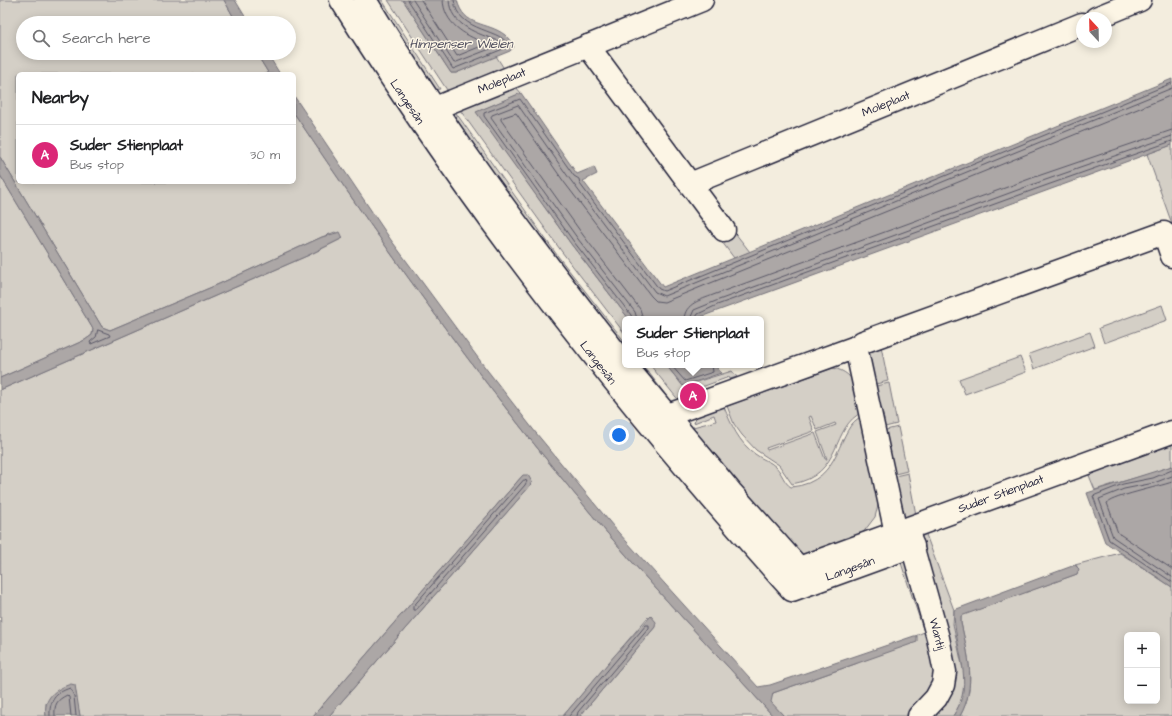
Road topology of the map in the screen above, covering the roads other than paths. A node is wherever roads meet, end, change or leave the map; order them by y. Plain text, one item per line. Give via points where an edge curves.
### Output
1 (341, 0) edge
2 (365, 0) edge
3 (702, 0) edge
4 (1140, 0) edge
5 (1111, 12) edge
6 (1076, 26) edge
7 (588, 46) junction
8 (426, 112) junction
9 (690, 184) junction
10 (724, 230) dead end
11 (1168, 234) edge
12 (1172, 256) edge
13 (856, 347) junction
14 (622, 361) edge
15 (627, 368) edge
16 (656, 419) junction
17 (1172, 432) edge
18 (905, 536) junction
19 (919, 716) edge

1 - 8 street, Langesân
2 - 8 street, Langesân
3 - 7 street, Moleplaat
4 - 5 street
6 - 9 street, Moleplaat
7 - 8 street, Moleplaat
7 - 9 street
8 - 14 street, Langesân
8 - 16 street, Langesân via 519,261 601,368
9 - 10 street
11 - 12 street
11 - 13 street via 1164,233 863,342
13 - 16 street
13 - 18 street
15 - 16 street, Langesân
16 - 18 street, Langesân via 731,492 799,568
17 - 18 street, Suder Stienplaat
18 - 19 street, Wantij via 944,661 945,672 943,685 936,698

